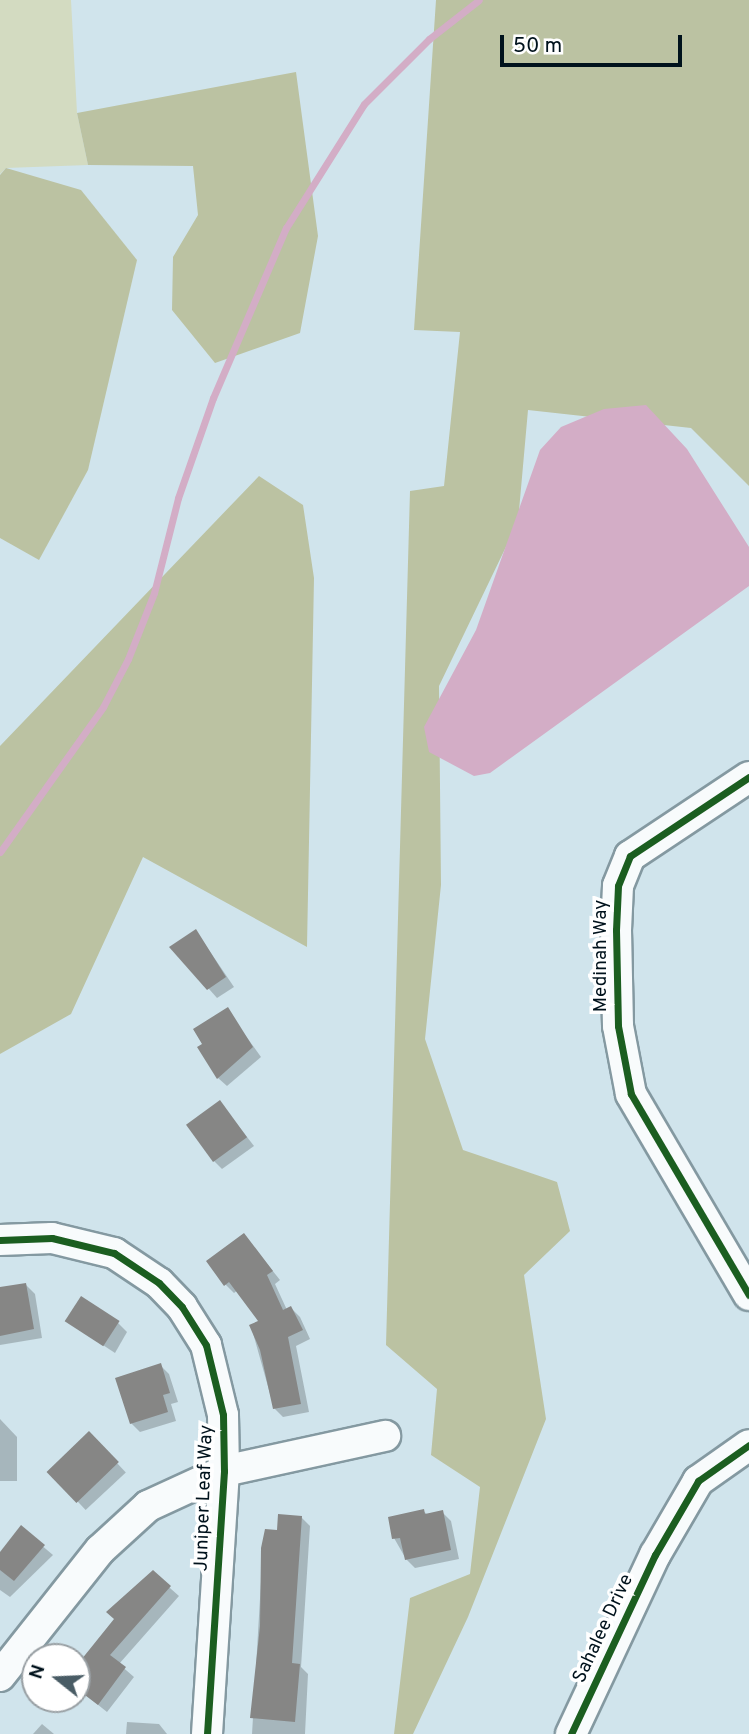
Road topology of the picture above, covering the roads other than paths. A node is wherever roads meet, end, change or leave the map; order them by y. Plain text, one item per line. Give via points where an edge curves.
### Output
1 (749, 777) edge
2 (0, 1241) edge
3 (749, 1295) edge
4 (385, 1436) dead end
5 (749, 1445) edge
6 (225, 1471) junction
7 (0, 1676) edge
8 (207, 1734) edge
9 (571, 1734) edge

1 - 3 street, Medinah Way via 630,856 618,886 616,930 618,1027 631,1094
2 - 6 street, Juniper Leaf Way via 79,1242 114,1252 159,1283 182,1307 206,1345 223,1415
4 - 6 street
5 - 9 street, Sahalee Drive via 698,1481 655,1555
6 - 7 street via 148,1506 100,1550
6 - 8 street, Juniper Leaf Way

